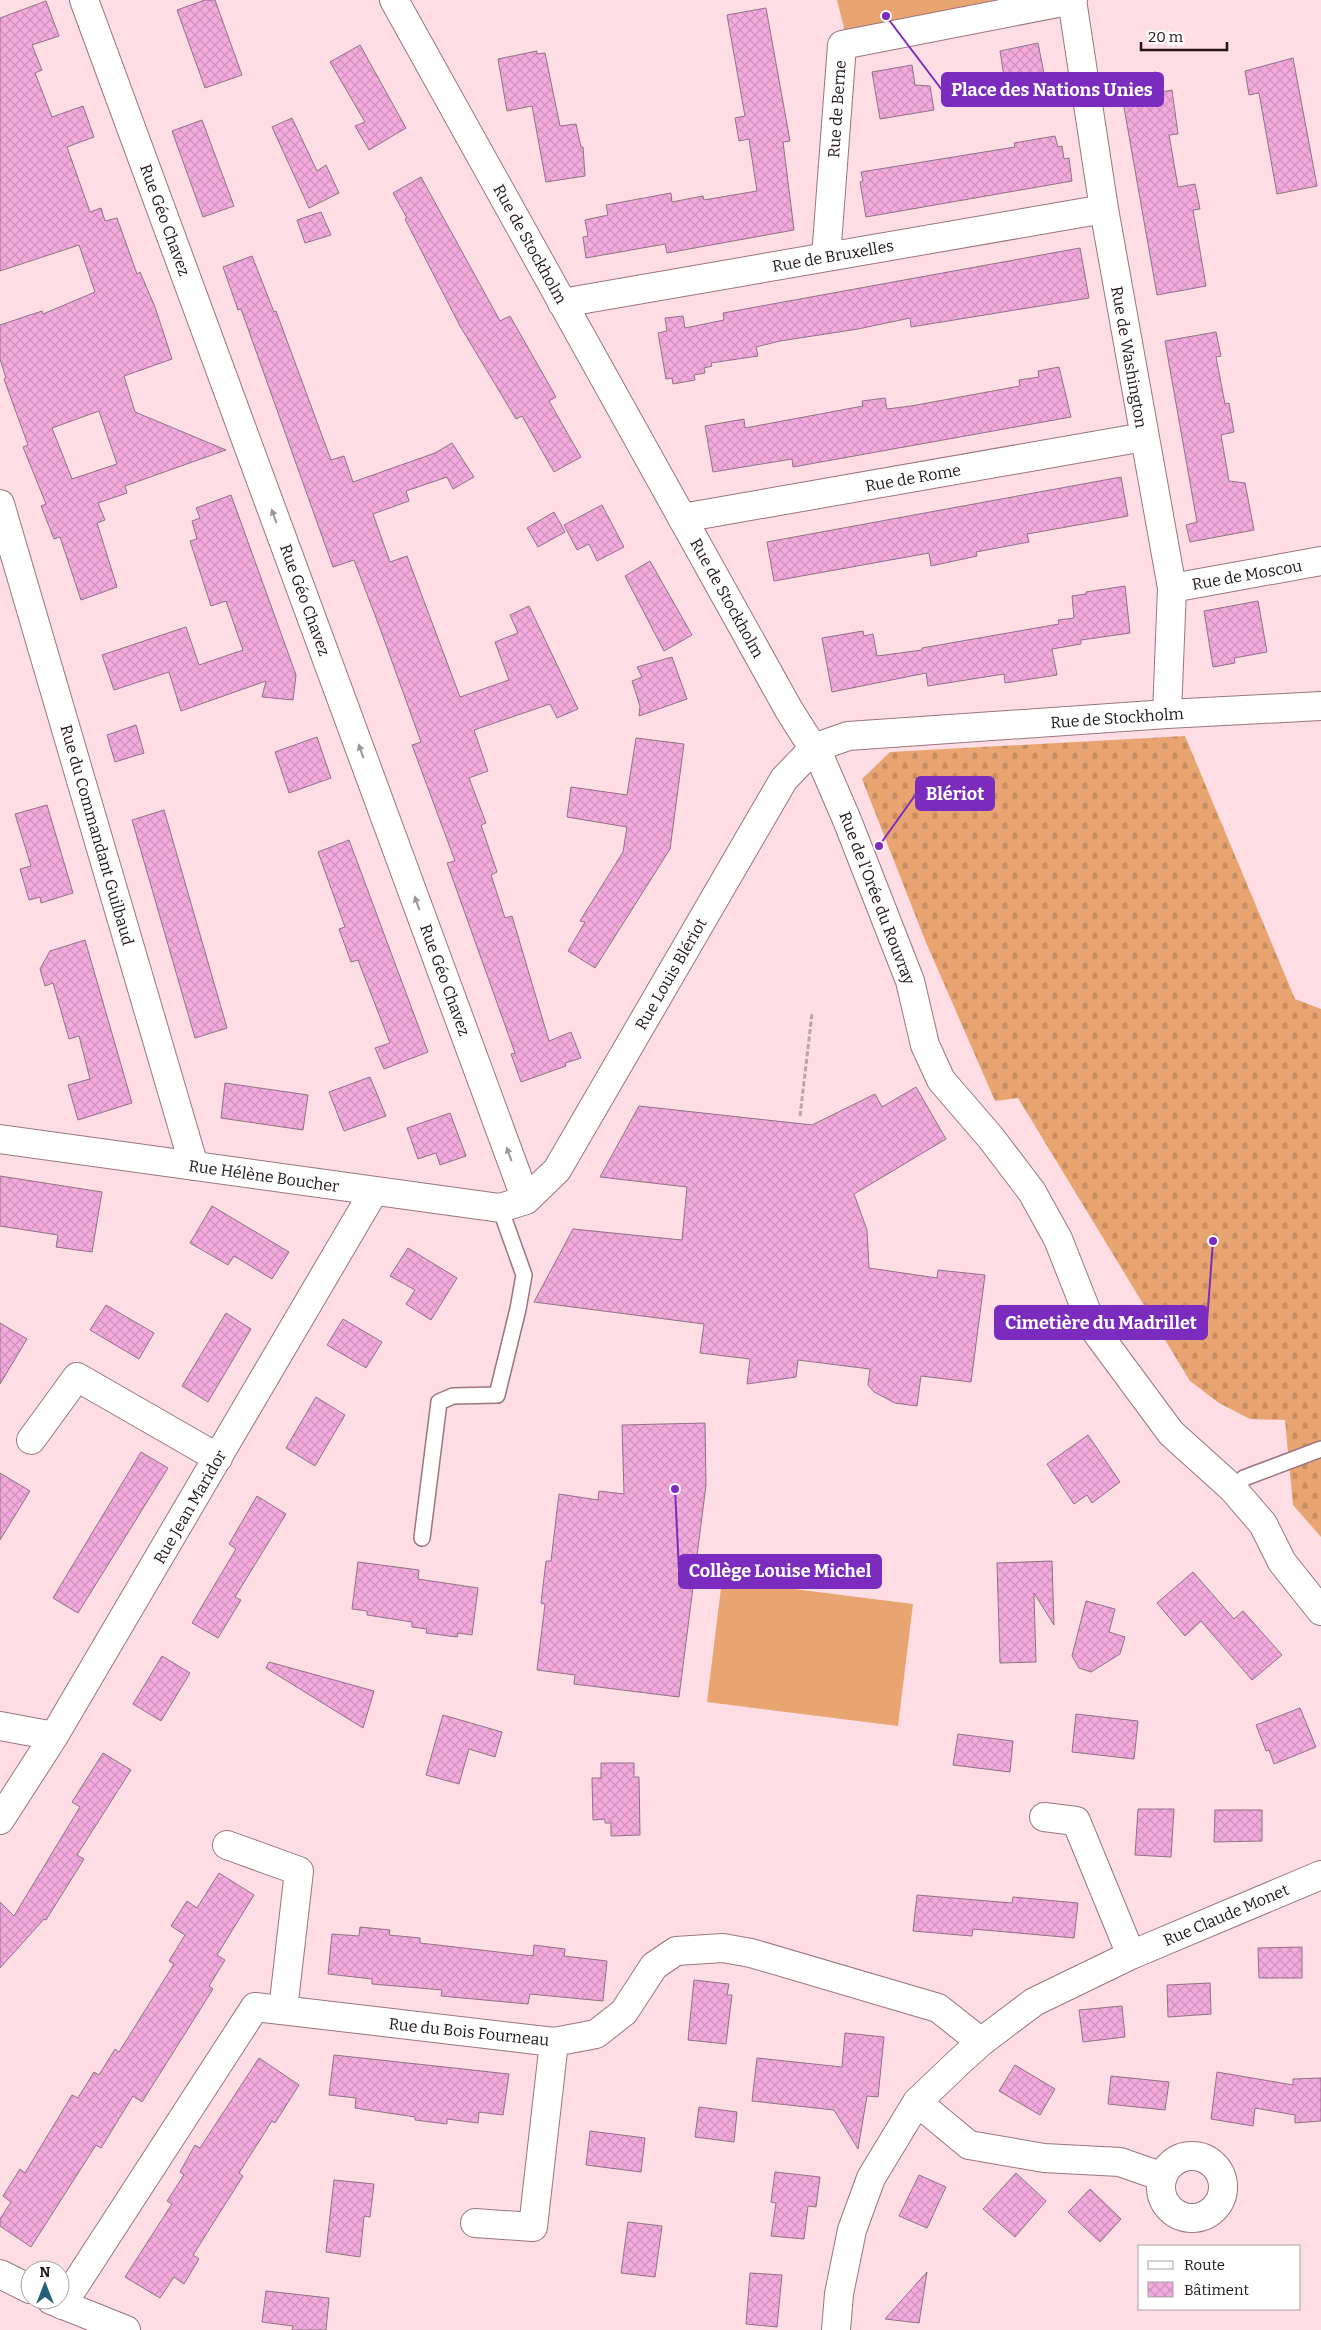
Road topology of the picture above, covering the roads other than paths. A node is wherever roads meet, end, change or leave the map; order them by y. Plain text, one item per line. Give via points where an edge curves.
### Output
1 (84, 0) edge
2 (394, 0) edge
3 (1072, 0) edge
4 (1104, 210) junction
5 (826, 258) junction
6 (562, 303) junction
7 (1144, 438) junction
8 (0, 504) edge
9 (682, 518) junction
10 (1321, 561) edge
11 (1172, 588) junction
12 (1321, 706) edge
13 (1167, 714) junction
14 (814, 748) junction
15 (0, 1139) edge
16 (194, 1166) junction
17 (374, 1191) junction
18 (526, 1200) junction
19 (500, 1208) junction
20 (30, 1440) dead end
21 (1321, 1449) edge
22 (218, 1458) junction
23 (1232, 1488) junction
24 (422, 1538) dead end
25 (1321, 1611) edge
26 (0, 1726) edge
27 (54, 1736) junction
28 (1044, 1818) dead end
29 (0, 1820) edge
30 (227, 1845) dead end
31 (1321, 1875) edge
32 (1130, 1955) junction
33 (283, 2010) junction
34 (554, 2042) junction
35 (981, 2042) junction
36 (917, 2102) junction
37 (1163, 2176) dead end
38 (475, 2223) dead end
39 (0, 2274) edge
40 (70, 2282) edge
41 (20, 2284) edge
42 (70, 2308) edge
43 (126, 2330) edge
44 (836, 2330) edge

18 -> 1 street, Rue Géo Chavez
2 - 6 street, Rue de Stockholm
3 - 4 street, Rue de Washington
3 - 5 street, Rue de Berne via 842,45
4 - 5 street, Rue de Bruxelles
4 - 7 street, Rue de Washington
5 - 6 street, Rue de Bruxelles
6 - 9 street, Rue de Stockholm
7 - 9 street, Rue de Rome
7 - 11 street, Rue de Washington
8 - 16 street, Rue du Commandant Guilbaud
9 - 14 street, Rue de Stockholm via 789,710
10 - 11 street, Rue de Moscou
11 - 13 street, Rue de Washington
12 - 13 street, Rue de Stockholm
13 - 14 street, Rue de Stockholm via 848,736
14 - 18 street, Rue Louis Blériot via 784,779 556,1170
14 - 23 street, Rue de l'Orée du Rouvray via 847,820 908,975 925,1045 941,1080 1032,1192 1058,1239 1097,1333 1171,1433
15 - 16 street, Rue Hélène Boucher
16 - 17 street, Rue Hélène Boucher
17 - 19 street, Rue Hélène Boucher
17 - 22 street, Rue Jean Maridor
18 - 19 street, Rue Hélène Boucher
19 - 24 lane via 524,1275 518,1309 497,1395 453,1396 439,1402
20 - 22 street via 77,1377
21 - 23 lane via 1244,1478
22 - 27 street, Rue Jean Maridor
23 - 25 street, Rue de l'Orée du Rouvray via 1263,1524 1282,1562
26 - 27 street
27 - 29 street, Rue Jean Maridor
28 - 32 street via 1076,1821
30 - 33 street via 299,1871
31 - 32 street, Rue Claude Monet
32 - 35 street, Rue Claude Monet via 1034,2002
33 - 34 street, Rue du Bois Fourneau
33 - 40 street, Rue du Bois Fourneau via 256,2007
34 - 35 street, Rue du Bois Fourneau via 596,2034 624,2012 654,1966 676,1951 723,1948 751,1953 938,2008
34 - 38 street via 533,2227
35 - 36 street, Rue Claude Monet
36 - 37 street via 969,2145 1044,2158 1120,2162
36 - 44 street, Rue Claude Monet via 871,2178 852,2230 839,2294
39 - 41 street
42 - 43 street

